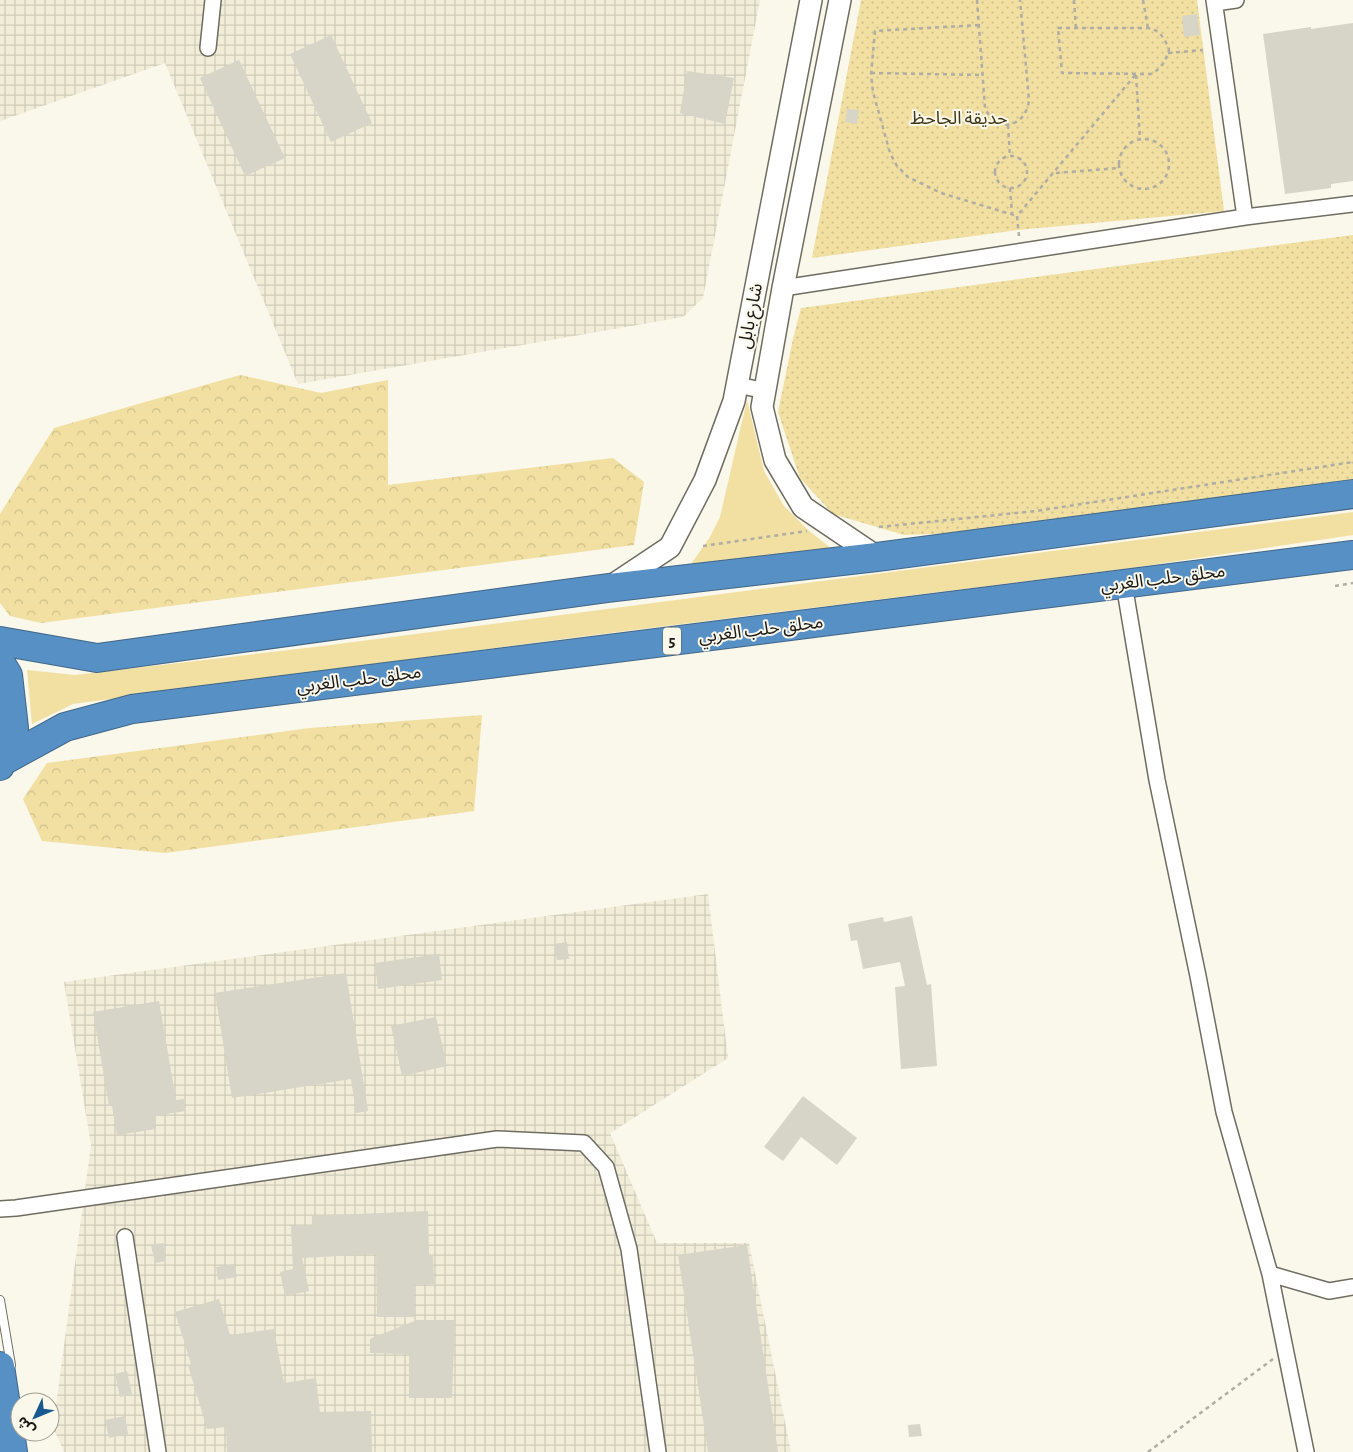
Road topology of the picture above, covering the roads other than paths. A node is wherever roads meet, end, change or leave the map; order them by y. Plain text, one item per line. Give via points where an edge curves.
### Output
1 (213, 0) edge
2 (811, 0) edge
3 (840, 0) edge
4 (1236, 0) edge
5 (1215, 2) edge
6 (208, 48) dead end
7 (1353, 204) edge
8 (1245, 217) junction
9 (783, 288) junction
10 (738, 385) junction
11 (765, 391) junction
12 (1353, 494) edge
13 (1353, 555) edge
14 (877, 558) junction
15 (1124, 584) junction
16 (608, 588) junction
17 (0, 641) edge
18 (0, 662) edge
19 (1, 764) edge
20 (0, 1209) edge
21 (125, 1237) dead end
22 (1270, 1274) junction
23 (1353, 1287) edge
24 (0, 1300) edge
25 (6, 1370) edge
26 (13, 1452) edge
27 (158, 1452) edge
28 (658, 1452) edge
29 (1306, 1452) edge

1 - 6 street
2 - 10 street, شارع بابل
3 - 9 street
4 - 5 street
5 - 8 street
7 - 8 street
8 - 9 street
9 - 11 street
10 - 11 street
10 - 16 street, شارع بابل via 705,480 670,547
11 - 14 street via 762,407 775,460 802,507
12 - 14 highway
13 - 15 highway, محلق حلب الغربي / 5
14 - 16 highway
15 - 19 highway, محلق حلب الغربي / 5 via 132,709 65,727
15 - 22 street via 1157,780 1224,1112
16 - 17 highway via 97,658
18 - 19 highway via 8,675 14,728
20 - 28 street via 497,1139 584,1143 606,1167 629,1249
21 - 27 street
22 - 23 street via 1329,1291
22 - 29 street
24 - 25 lane
25 - 26 highway

